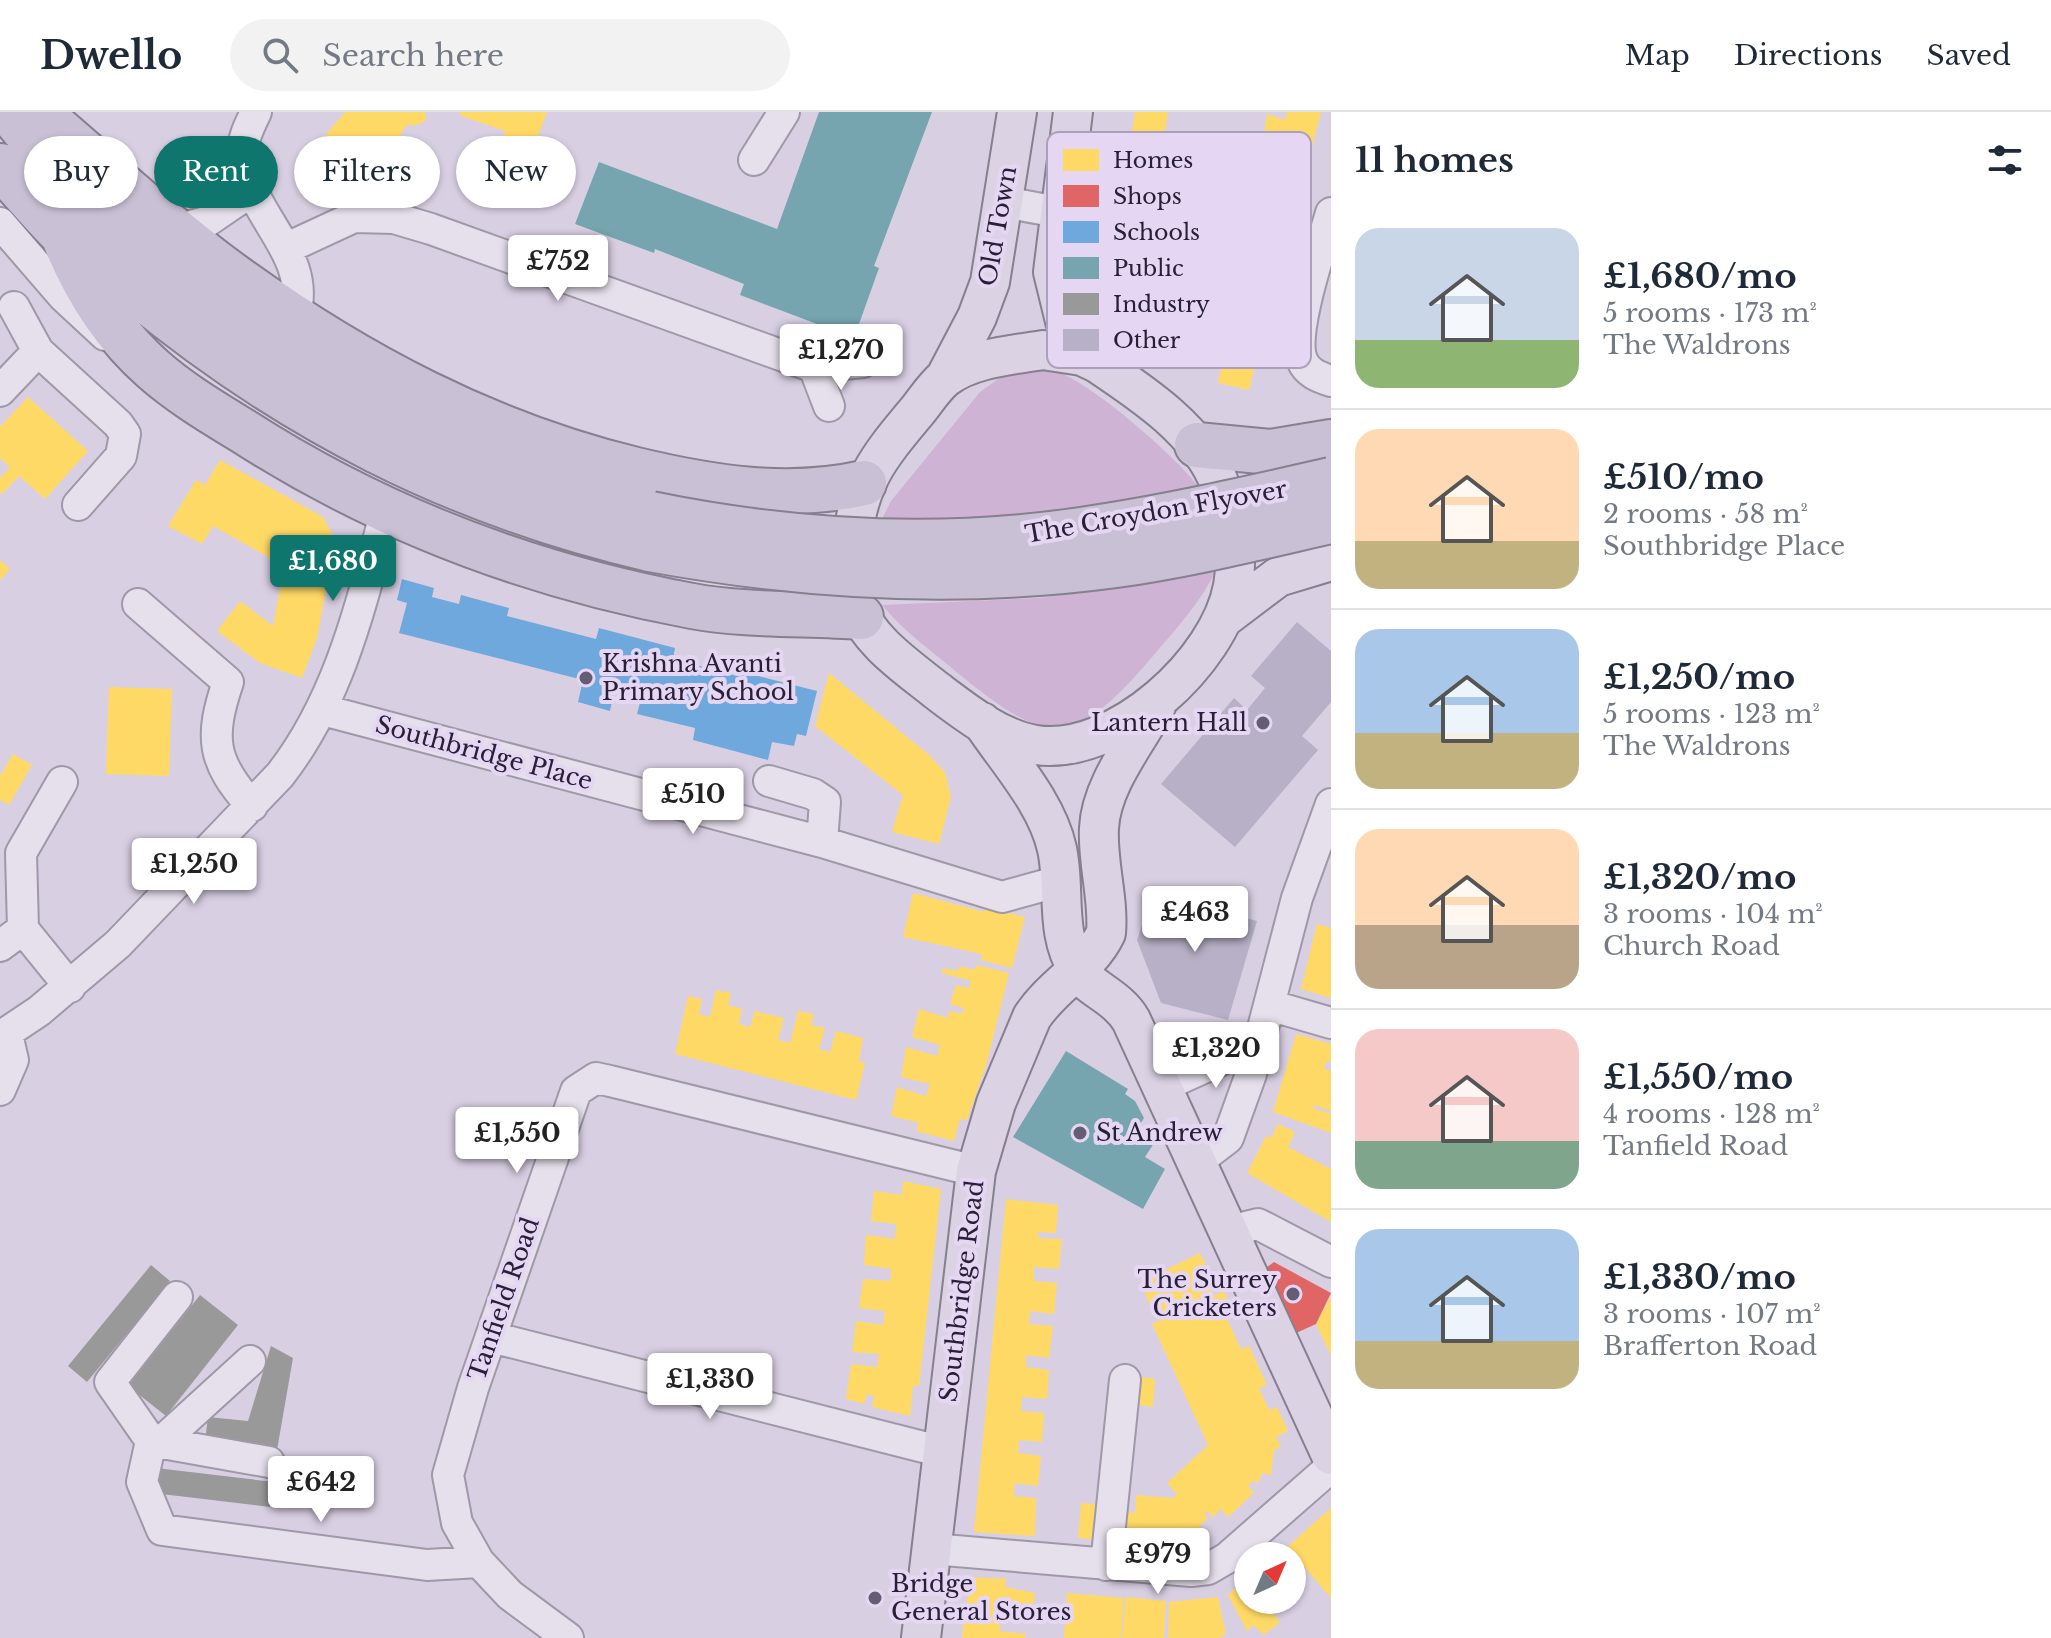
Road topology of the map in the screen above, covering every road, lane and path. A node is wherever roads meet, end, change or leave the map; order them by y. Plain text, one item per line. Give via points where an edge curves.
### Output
1 (10, 112) edge
2 (38, 112) edge
3 (256, 112) edge
4 (784, 112) edge
5 (1017, 112) edge
6 (1073, 112) edge
7 (1070, 132) edge
8 (247, 136) edge
9 (754, 160) dead end
10 (0, 166) edge
11 (1003, 202) junction
12 (227, 208) edge
13 (264, 208) edge
14 (1047, 210) edge
15 (1331, 213) edge
16 (0, 223) edge
17 (176, 230) junction
18 (63, 235) junction
19 (287, 248) junction
20 (1311, 288) edge
21 (14, 307) dead end
22 (294, 317) junction
23 (38, 351) junction
24 (1047, 351) edge
25 (863, 362) dead end
26 (814, 367) junction
27 (1104, 368) edge
28 (1309, 368) edge
29 (152, 369) junction
30 (945, 378) junction
31 (1331, 381) edge
32 (0, 391) edge
33 (829, 406) dead end
34 (1331, 442) edge
35 (1197, 445) junction
36 (1331, 480) edge
37 (864, 483) junction
38 (78, 505) dead end
39 (386, 511) junction
40 (1331, 521) edge
41 (650, 531) junction
42 (1331, 561) edge
43 (138, 604) dead end
44 (861, 617) junction
45 (1225, 617) junction
46 (1160, 700) junction
47 (323, 710) junction
48 (981, 721) junction
49 (769, 781) dead end
50 (62, 782) dead end
51 (1331, 804) edge
52 (252, 806) junction
53 (822, 842) junction
54 (1060, 881) junction
55 (12, 937) edge
56 (1078, 972) junction
57 (70, 987) junction
58 (1269, 1005) junction
59 (1331, 1023) edge
60 (4, 1035) edge
61 (1260, 1036) junction
62 (1161, 1087) junction
63 (0, 1090) edge
64 (1198, 1161) junction
65 (976, 1171) junction
66 (1229, 1231) junction
67 (1331, 1262) edge
68 (177, 1297) dead end
69 (491, 1337) junction
70 (250, 1361) dead end
71 (1125, 1380) dead end
72 (156, 1442) junction
73 (943, 1452) junction
74 (1331, 1455) edge
75 (269, 1462) dead end
76 (1331, 1467) edge
77 (932, 1549) junction
78 (479, 1562) junction
79 (1106, 1565) junction
80 (568, 1638) edge
81 (921, 1638) edge

1 - 41 highway, The Croydon Flyover via 85,199 153,263 232,325 319,382 408,430
2 - 17 highway
3 - 8 street
4 - 9 street
5 - 11 main road, Old Town
6 - 7 main road
10 - 18 highway, The Croydon Flyover
11 - 14 street
11 - 30 main road, Old Town via 985,299
12 - 17 street via 206,222
13 - 19 street
15 - 20 street
16 - 29 street via 84,318
17 - 22 highway
18 - 29 highway via 100,310
18 - 41 highway, The Croydon Flyover via 236,370 337,433 477,497 588,534
19 - 22 street via 298,284
19 - 26 street via 354,217 394,218
21 - 23 street
22 - 37 highway via 340,348 444,403 568,451 727,487 808,492
23 - 32 street
23 - 38 street via 125,434 121,456
24 - 30 main road via 977,363
25 - 26 street
26 - 33 street
27 - 35 main road
28 - 31 street
29 - 39 highway via 269,448
30 - 37 main road via 888,445
34 - 35 highway via 1271,452
35 - 45 main road via 1220,484 1230,520 1236,560
36 - 41 highway, The Croydon Flyover, bridge via 1132,522 974,541 816,538 704,525
37 - 44 main road via 850,558 853,600
39 - 44 highway via 476,549 583,582 695,607
39 - 47 street via 352,635
40 - 41 highway, The Croydon Flyover, bridge via 1118,565 981,575 806,571
42 - 45 main road via 1278,577
43 - 52 street via 228,682 215,719 216,752 227,779
44 - 48 main road via 892,654
45 - 46 main road
46 - 48 main road via 1106,732 1058,745 1023,741
46 - 56 main road, Southbridge Road via 1100,815 1106,933
47 - 52 street via 303,745
47 - 53 street, Southbridge Place
48 - 54 main road via 1044,815 1058,851
49 - 53 street via 825,802
50 - 55 street via 21,853
51 - 58 street via 1297,898
52 - 57 street
53 - 54 street, Southbridge Place via 1002,897
54 - 56 main road via 1063,928
55 - 57 street
56 - 62 main road via 1124,1009
56 - 65 main road, Southbridge Road via 1032,1017 996,1103
57 - 60 street
58 - 59 street
58 - 61 street
60 - 63 street via 13,1060
61 - 62 street
61 - 64 street via 1228,1138
62 - 64 main road
64 - 66 main road
65 - 69 street, Tanfield Road via 596,1078 584,1083 571,1102
65 - 73 main road, Southbridge Road
66 - 67 street via 1258,1224
66 - 74 main road
68 - 72 street via 110,1382
69 - 73 street
69 - 78 street, Tanfield Road via 448,1475 457,1523
70 - 72 street
71 - 79 street
72 - 75 street
72 - 78 street via 142,1482 162,1530 427,1565
73 - 77 main road, Southbridge Road
76 - 79 street via 1215,1566 1191,1571
77 - 79 street
77 - 81 main road, Southbridge Road
78 - 80 street, Tanfield Road via 510,1595

